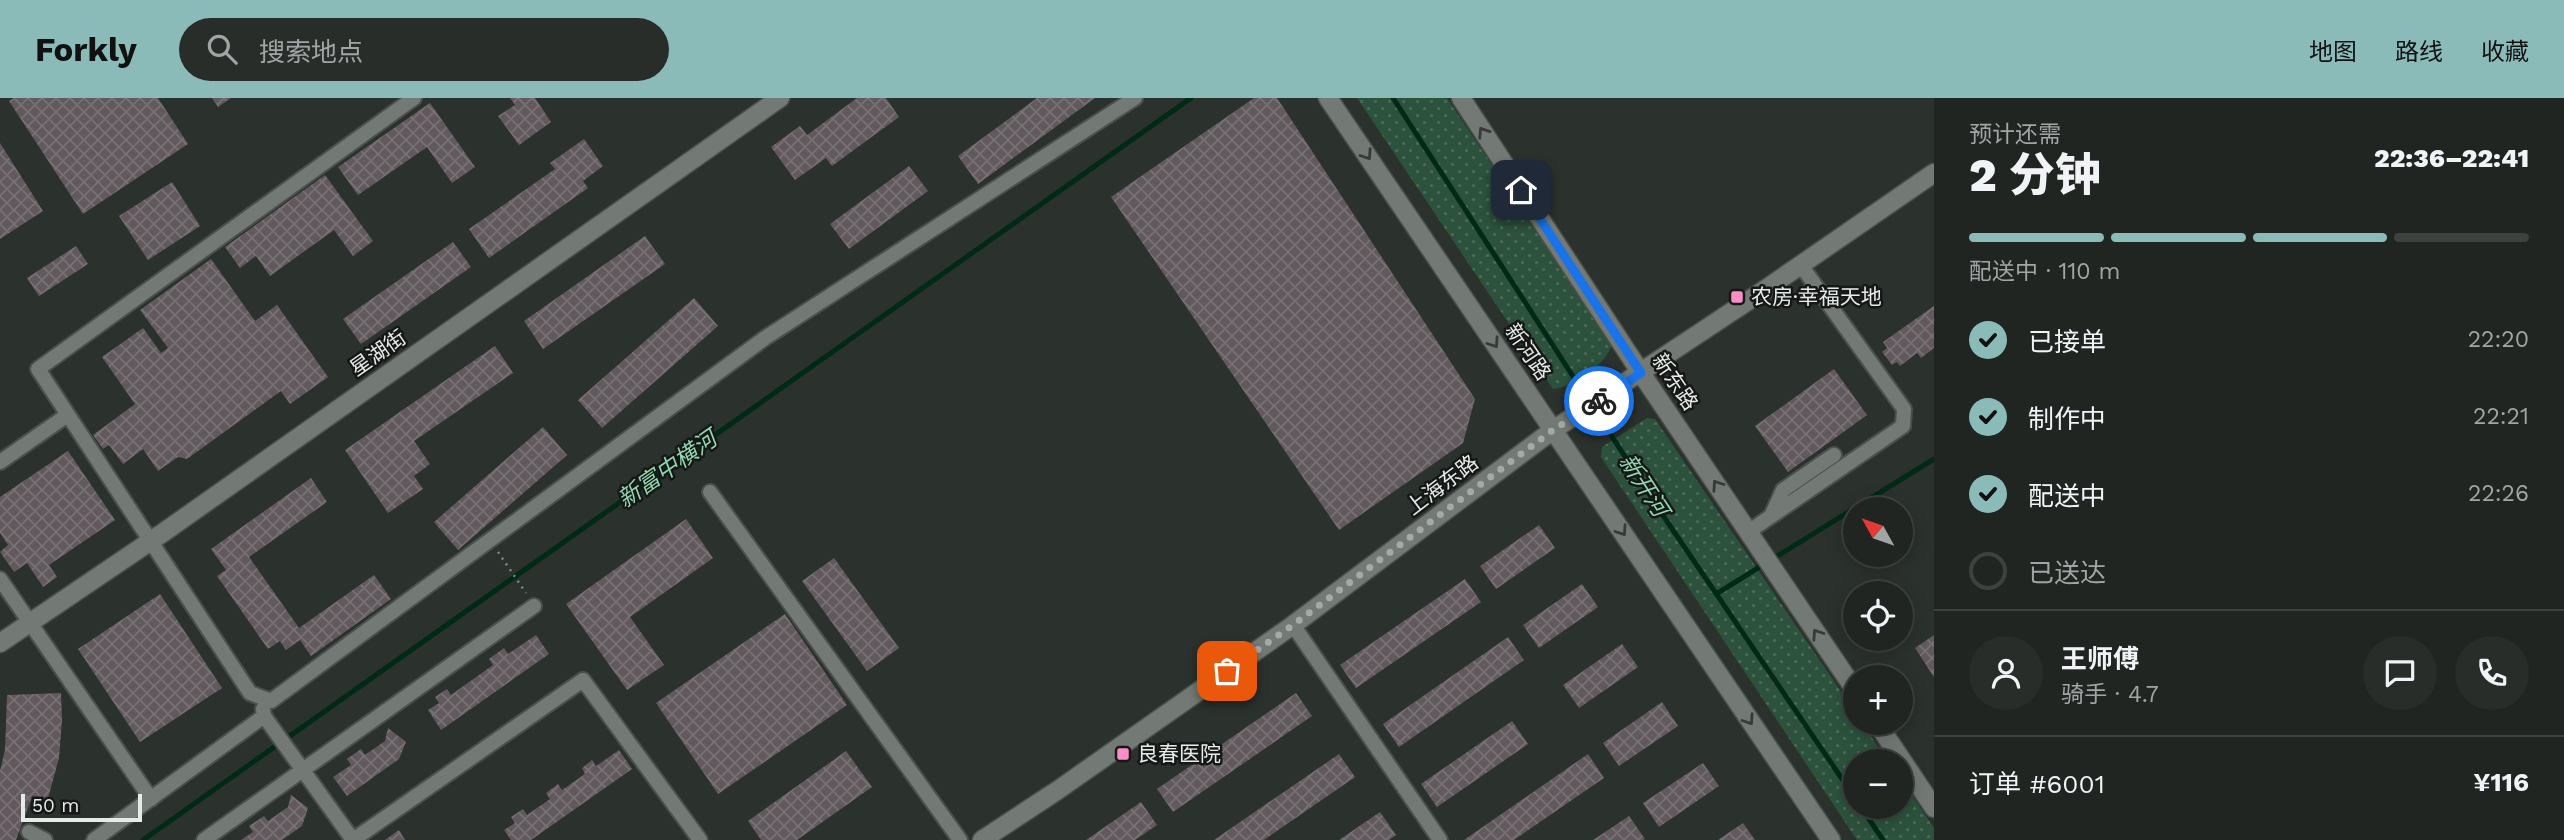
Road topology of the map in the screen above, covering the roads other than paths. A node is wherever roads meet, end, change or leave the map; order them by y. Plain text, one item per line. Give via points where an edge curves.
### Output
1 (414, 98) edge
2 (780, 98) edge
3 (1135, 98) edge
4 (1328, 98) edge
5 (1461, 98) edge
6 (1934, 173) edge
7 (1800, 264) junction
8 (1641, 373) junction
9 (66, 416) junction
10 (1553, 430) junction
11 (1834, 455) dead end
12 (0, 462) edge
13 (710, 492) dead end
14 (1772, 515) junction
15 (1752, 537) junction
16 (151, 541) junction
17 (0, 579) edge
18 (534, 606) dead end
19 (30, 623) junction
20 (1293, 625) junction
21 (0, 643) edge
22 (1843, 672) edge
23 (260, 697) junction
24 (268, 721) junction
25 (1885, 735) edge
26 (304, 771) junction
27 (150, 799) junction
28 (1934, 808) edge
29 (29, 832) dead end
30 (45, 840) edge
31 (94, 840) edge
32 (204, 840) edge
33 (353, 840) edge
34 (699, 840) edge
35 (960, 840) edge
36 (982, 840) edge
37 (1440, 840) edge
38 (1831, 840) edge

1 - 9 street via 38,369
2 - 16 street, 星湖街
3 - 23 street via 765,338 271,701
4 -> 10 street, 新河路
8 -> 5 street, 新东路
6 - 7 street, 上海东路
7 - 8 street, 上海东路
7 - 14 street via 1904,409 1903,426
8 - 10 street, 上海东路
15 -> 8 street, 新东路
9 - 12 street
9 - 16 street
10 - 20 street, 上海东路
10 -> 38 street, 新河路
11 - 14 street via 1783,490
13 - 35 street
14 - 15 street
22 -> 15 street, 新东路
16 - 19 street, 星湖街
16 - 23 street via 250,693
17 - 19 street
18 - 26 street
19 - 21 street, 星湖街
19 - 27 street
20 - 36 street, 上海东路
20 - 37 street
23 - 24 street
24 - 26 street
24 - 27 street
25 - 28 street
26 - 32 street
26 - 33 street
27 - 31 street
29 - 30 street
33 - 34 street via 583,680

